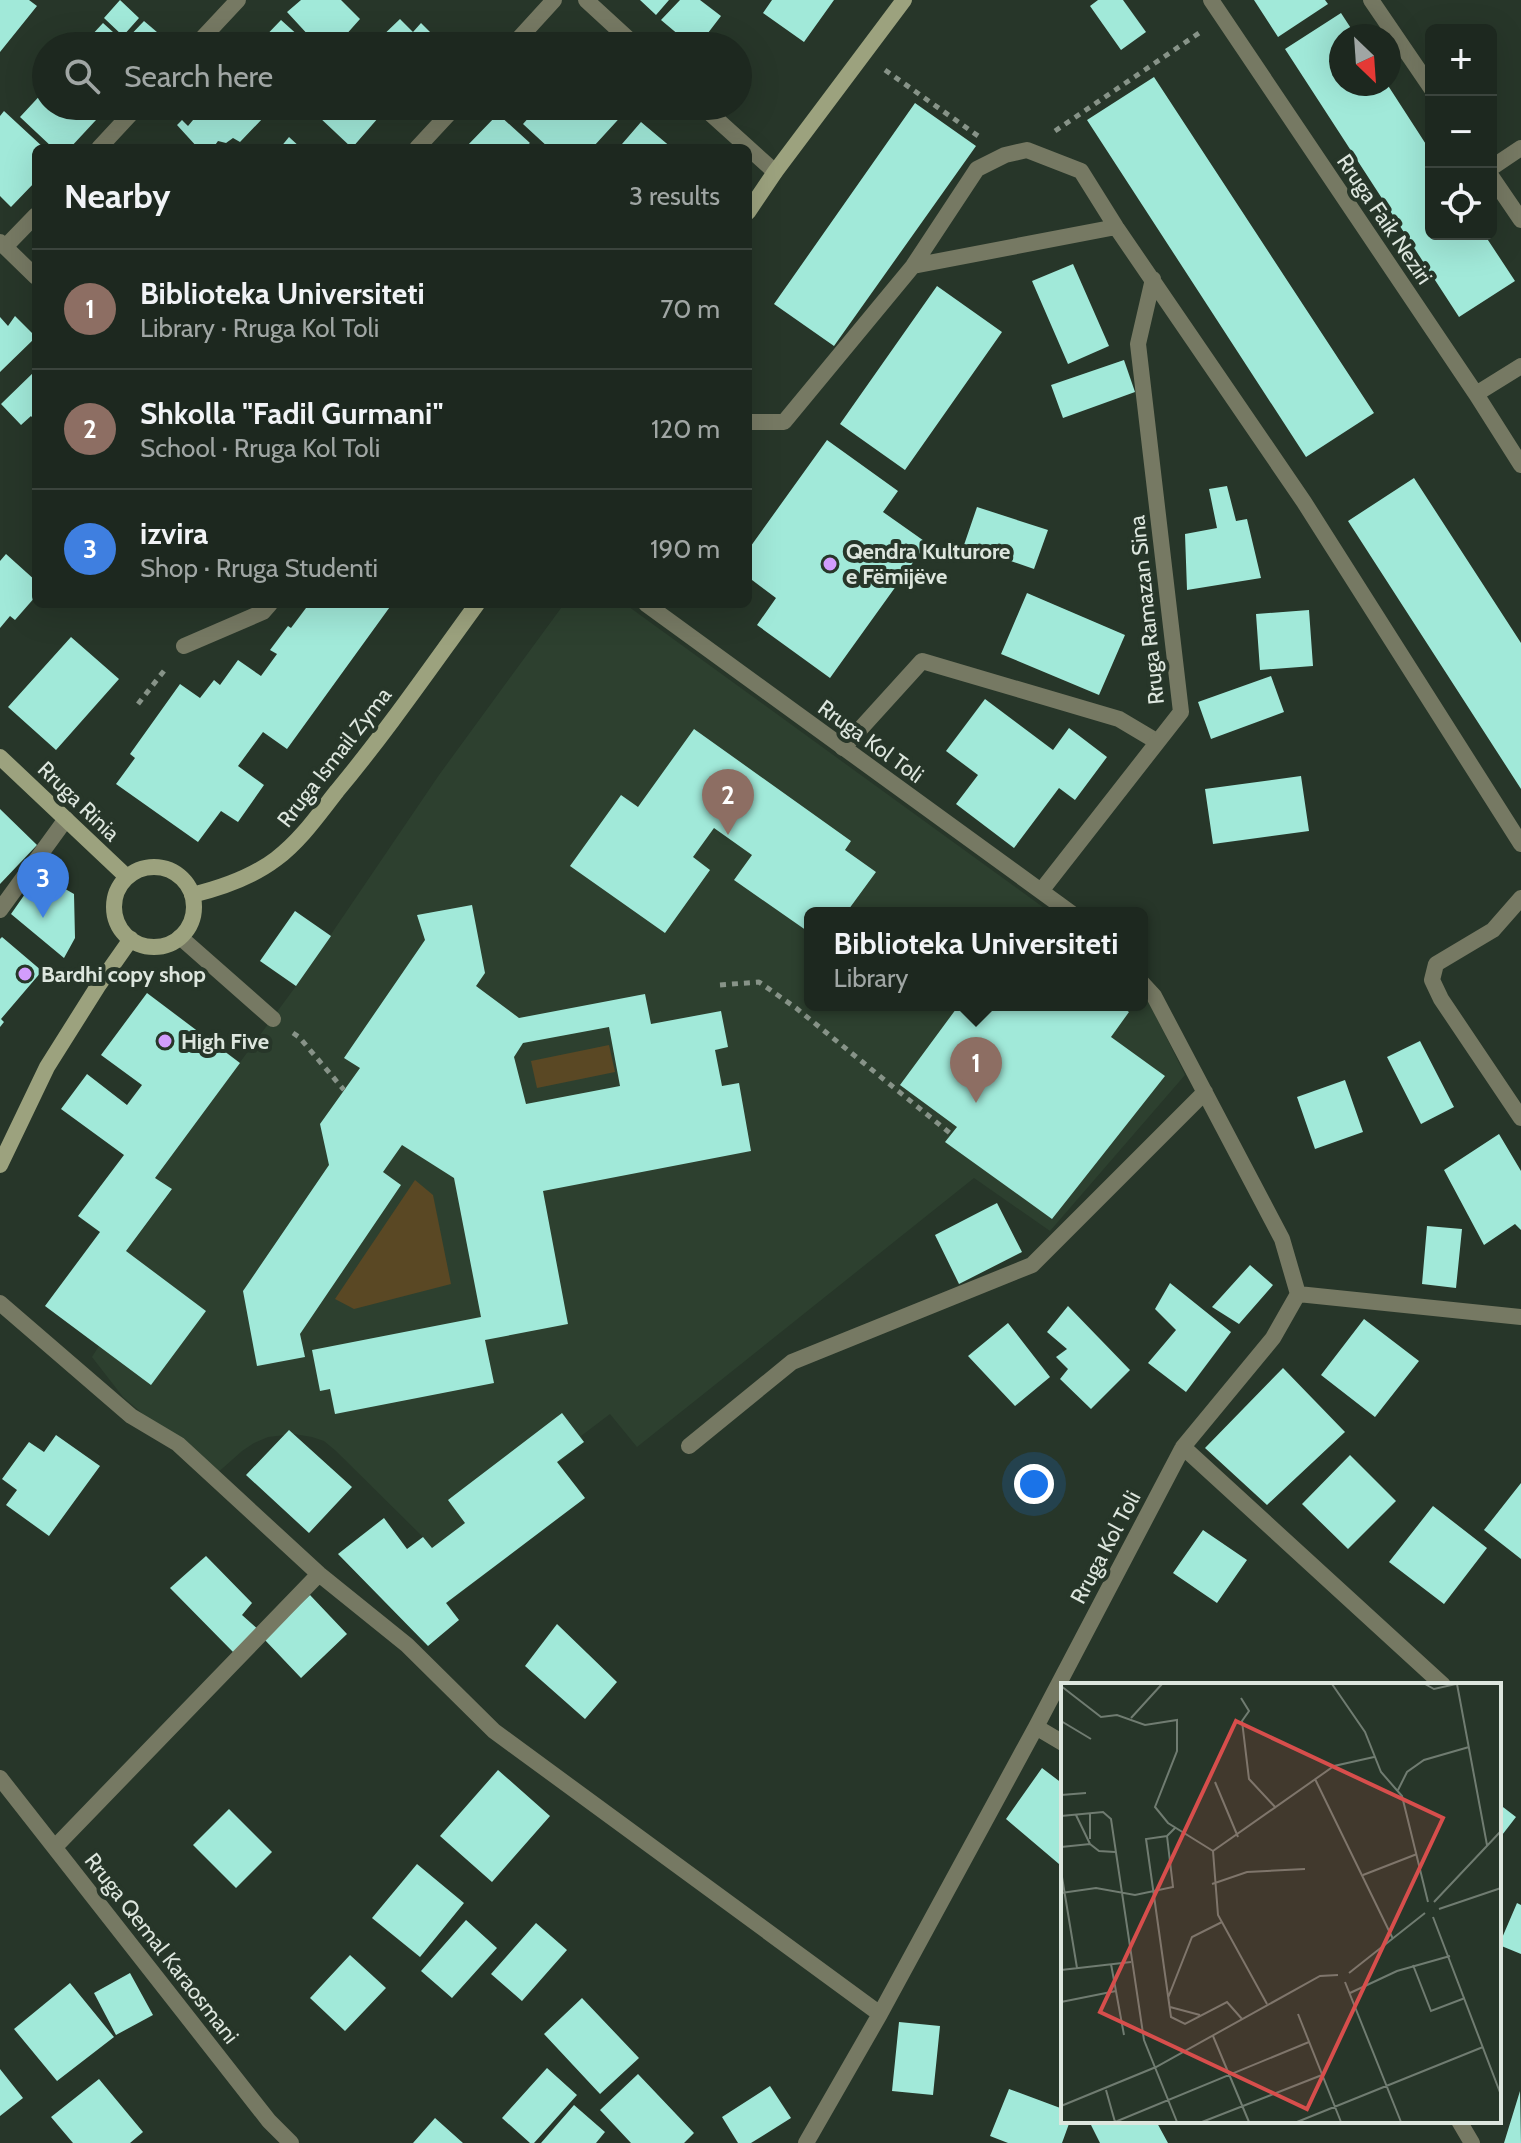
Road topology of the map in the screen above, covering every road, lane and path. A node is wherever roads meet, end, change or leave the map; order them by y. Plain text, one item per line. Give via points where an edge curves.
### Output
1 (238, 0) edge
2 (554, 0) edge
3 (586, 0) edge
4 (904, 0) edge
5 (1211, 0) edge
6 (1371, 0) edge
7 (1223, 17) junction
8 (208, 32) edge
9 (525, 32) edge
10 (621, 32) edge
11 (1425, 79) edge
12 (912, 89) dead end
13 (125, 120) edge
14 (443, 120) edge
15 (717, 120) edge
16 (984, 140) dead end
17 (103, 144) edge
18 (421, 144) edge
19 (744, 144) edge
20 (1521, 148) edge
21 (1027, 150) junction
22 (752, 151) edge
23 (1497, 164) edge
24 (775, 172) junction
25 (1497, 185) edge
26 (752, 206) edge
27 (32, 219) edge
28 (1521, 220) edge
29 (1116, 227) junction
30 (3, 245) edge
31 (913, 266) junction
32 (32, 273) edge
33 (1153, 279) junction
34 (1521, 366) edge
35 (1476, 394) junction
36 (752, 422) edge
37 (1521, 465) edge
38 (266, 608) edge
39 (474, 608) edge
40 (651, 608) edge
41 (184, 646) joint
42 (138, 704) dead end
43 (1156, 741) junction
44 (843, 748) junction
45 (0, 757) edge
46 (66, 819) junction
47 (1521, 844) edge
48 (127, 877) junction
49 (1041, 891) junction
50 (192, 895) junction
51 (1521, 898) edge
52 (1063, 907) edge
53 (0, 910) edge
54 (180, 937) junction
55 (131, 939) junction
56 (720, 985) dead end
57 (1148, 990) edge
58 (273, 1019) dead end
59 (299, 1037) dead end
60 (344, 1090) dead end
61 (1205, 1092) junction
62 (1521, 1118) edge
63 (951, 1134) dead end
64 (0, 1165) edge
65 (1298, 1294) junction
66 (0, 1303) edge
67 (1521, 1317) edge
68 (689, 1446) dead end
69 (1183, 1447) junction
70 (319, 1574) junction
71 (1441, 1683) edge
72 (1036, 1727) junction
73 (1061, 1742) edge
74 (0, 1778) edge
75 (55, 1847) junction
76 (880, 2014) junction
77 (1460, 2123) edge
78 (291, 2143) edge
79 (806, 2143) edge
80 (1472, 2143) edge

1 - 8 street
2 - 9 street
3 - 10 street
4 - 24 main road
5 - 7 street, Rruga Faik Neziri
6 - 11 street
7 - 21 path
7 - 35 street, Rruga Faik Neziri
12 - 16 path
13 - 17 street
14 - 18 street
15 - 19 street
20 - 23 street
21 - 29 street via 1081,171
21 - 31 street via 977,169
22 - 24 street
24 - 26 main road
25 - 28 street
27 - 30 street
29 - 31 street
29 - 33 street
30 - 32 street
31 - 36 street via 784,422
33 - 43 street, Rruga Ramazan Sina via 1138,344 1181,712
33 - 47 street via 1304,502
34 - 35 street
35 - 37 street, Rruga Faik Neziri
38 - 41 street
39 - 50 main road, Rruga Ismail Zyma via 299,840 254,873
40 - 44 street, Rruga Kol Toli
41 - 42 path
43 - 44 street via 1119,719 922,661
43 - 49 street, Rruga Ramazan Sina
44 - 49 street, Rruga Kol Toli
45 - 46 main road, Rruga Rinia
46 - 48 main road, Rruga Rinia
46 - 53 street
48 - 50 main road via 146,868 170,870
48 - 55 main road via 114,909
49 - 52 street, Rruga Kol Toli
50 - 54 main road via 193,917
51 - 62 street via 1493,930 1436,964 1432,980
54 - 55 main road via 158,946
54 - 58 street
55 - 64 main road via 47,1067
56 - 63 path via 759,982
57 - 61 street
59 - 60 path
61 - 65 street via 1282,1239
61 - 68 street via 1032,1265 792,1362
65 - 67 street
65 - 69 street, Rruga Kol Toli via 1273,1338
66 - 70 street via 131,1416 178,1444
69 - 71 street
69 - 72 street, Rruga Kol Toli
70 - 75 street
70 - 76 street via 407,1645 494,1731
72 - 73 street
72 - 76 street, Rruga Kol Toli
74 - 75 street, Rruga Qemal Karaosmani
75 - 78 street, Rruga Qemal Karaosmani
76 - 79 street, Rruga Kol Toli
77 - 80 street

